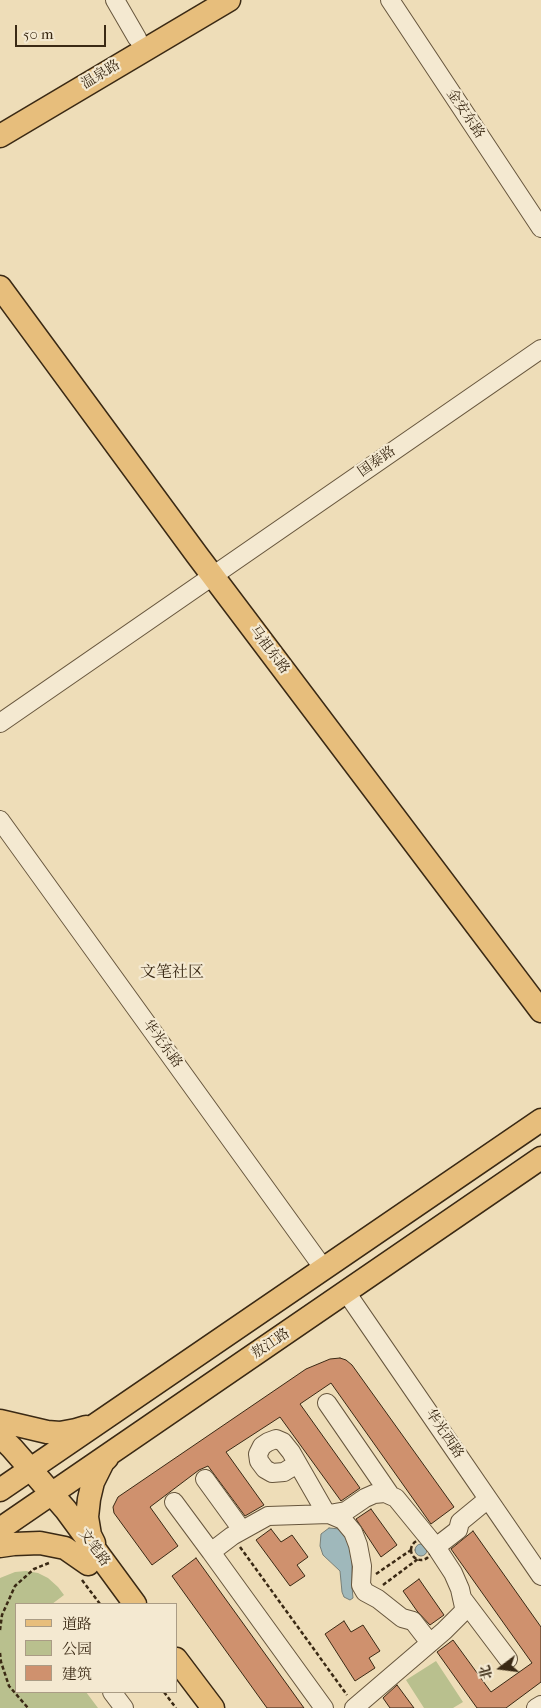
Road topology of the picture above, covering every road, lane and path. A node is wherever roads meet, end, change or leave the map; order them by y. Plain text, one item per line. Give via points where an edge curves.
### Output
1 (114, 0) edge
2 (202, 0) edge
3 (229, 0) edge
4 (390, 0) edge
5 (137, 38) junction
6 (0, 120) edge
7 (0, 136) edge
8 (541, 228) edge
9 (0, 287) edge
10 (541, 348) edge
11 (213, 576) junction
12 (0, 724) edge
13 (0, 820) edge
14 (541, 1011) edge
15 (541, 1120) edge
16 (541, 1158) edge
17 (324, 1269) junction
18 (346, 1292) junction
19 (327, 1404) dead end
20 (0, 1421) edge
21 (101, 1422) junction
22 (0, 1436) edge
23 (116, 1449) junction
24 (0, 1456) edge
25 (298, 1464) dead end
26 (25, 1473) junction
27 (205, 1479) dead end
28 (0, 1490) edge
29 (391, 1496) junction
30 (46, 1497) junction
31 (488, 1499) junction
32 (174, 1502) dead end
33 (327, 1514) junction
34 (0, 1529) edge
35 (226, 1541) junction
36 (433, 1542) junction
37 (0, 1546) edge
38 (411, 1550) dead end
39 (418, 1559) dead end
40 (94, 1560) junction
41 (49, 1563) dead end
42 (541, 1576) edge
43 (250, 1589) dead end
44 (365, 1590) junction
45 (462, 1598) junction
46 (117, 1603) edge
47 (135, 1603) edge
48 (0, 1630) edge
49 (430, 1643) junction
50 (0, 1653) edge
51 (508, 1659) dead end
52 (178, 1662) edge
53 (306, 1666) dead end
54 (178, 1686) edge
55 (15, 1693) edge
56 (15, 1693) edge
57 (113, 1693) edge
58 (165, 1693) edge
59 (541, 1704) edge
60 (360, 1706) edge
61 (28, 1708) edge
62 (124, 1708) edge
63 (176, 1708) edge
64 (195, 1708) edge
65 (213, 1708) edge
66 (324, 1708) edge
67 (336, 1708) edge
68 (536, 1708) edge

1 - 5 street
2 - 5 main road, 温泉路
3 - 7 main road, 温泉路
4 - 8 street, 金安东路
5 - 6 main road, 温泉路
9 - 11 main road, 马祖东路
10 - 11 street, 国泰路
11 - 12 street, 国泰路
11 - 14 main road, 马祖东路
13 - 17 street, 华光东路
15 - 17 main road
16 - 18 main road, 敖江路
17 - 21 main road
18 - 23 main road, 敖江路
18 - 31 street, 华光西路
19 - 29 street
20 - 21 main road via 60,1433
21 - 26 main road
22 - 26 main road
23 - 30 main road, 敖江路
23 - 40 main road via 103,1462 89,1499
24 - 26 main road
25 - 33 street
26 - 28 main road
26 - 30 main road, 文笔路
27 - 35 street
29 - 33 street via 374,1494 346,1511
29 - 36 street
30 - 34 main road, 敖江路
30 - 40 main road, 文笔路 via 55,1518
31 - 36 street via 460,1522 458,1530
31 - 42 street, 华光西路
32 - 35 street
33 - 35 street via 268,1516
33 - 44 street via 343,1520 352,1532 358,1545
35 - 43 street
35 - 60 path
35 - 66 street
36 - 45 street via 453,1573
37 - 40 main road via 40,1543 65,1548
38 - 44 path
39 - 44 path
40 - 46 main road, 文笔路
40 - 47 main road, 文笔路
41 - 48 path via 34,1569 15,1586 2,1615
44 - 49 street via 402,1618 413,1621
45 - 49 street via 463,1612
45 - 51 street
49 - 60 street
50 - 56 path via 9,1686
52 - 65 main road
53 - 67 street
54 - 64 main road
55 - 61 path
57 - 62 street
58 - 63 path
59 - 68 street

